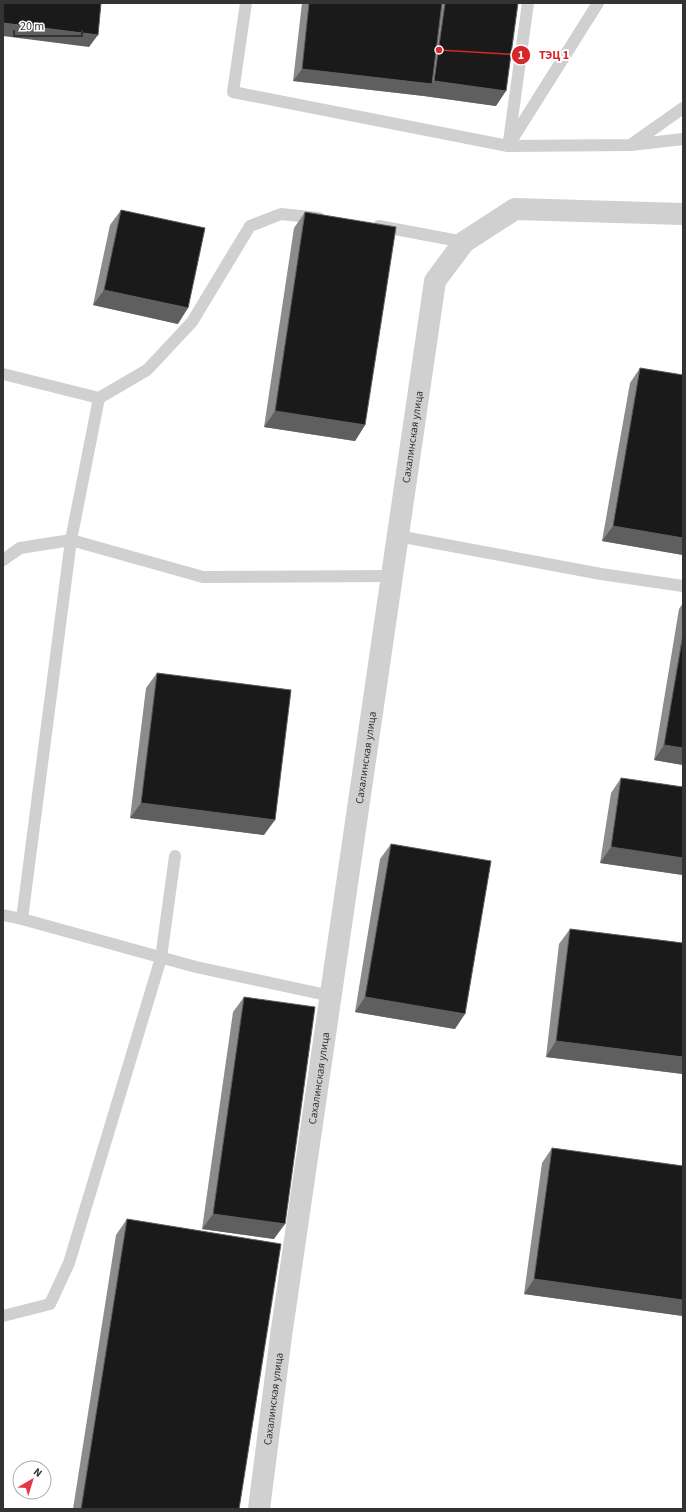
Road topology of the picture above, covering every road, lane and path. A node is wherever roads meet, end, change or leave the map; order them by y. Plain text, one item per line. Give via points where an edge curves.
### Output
1 (246, 3) edge
2 (528, 3) edge
3 (598, 3) edge
4 (683, 108) edge
5 (683, 139) edge
6 (631, 145) junction
7 (508, 146) junction
8 (683, 214) edge
9 (333, 219) edge
10 (369, 224) edge
11 (464, 242) junction
12 (3, 374) edge
13 (99, 398) junction
14 (398, 536) junction
15 (71, 540) junction
16 (3, 560) edge
17 (392, 576) junction
18 (683, 586) edge
19 (175, 856) dead end
20 (3, 915) edge
21 (22, 919) junction
22 (161, 958) junction
23 (331, 996) junction
24 (3, 1316) edge
25 (259, 1509) edge

1 - 7 lane via 233,92
2 - 7 lane
3 - 7 lane
4 - 6 lane
5 - 6 lane
6 - 7 lane
8 - 11 street, Сахалинская улица via 515,209
9 - 13 lane via 281,214 250,226 192,322 147,370
10 - 11 lane
11 - 14 street, Сахалинская улица via 435,281
12 - 13 lane
13 - 15 lane
14 - 17 street, Сахалинская улица
14 - 18 lane via 601,574
15 - 16 lane via 20,548
15 - 17 lane via 203,577
15 - 21 lane
17 - 23 street, Сахалинская улица
19 - 22 lane
20 - 21 lane
21 - 22 lane
22 - 23 lane
22 - 24 lane via 69,1263 50,1304
23 - 25 street, Сахалинская улица via 282,1328

